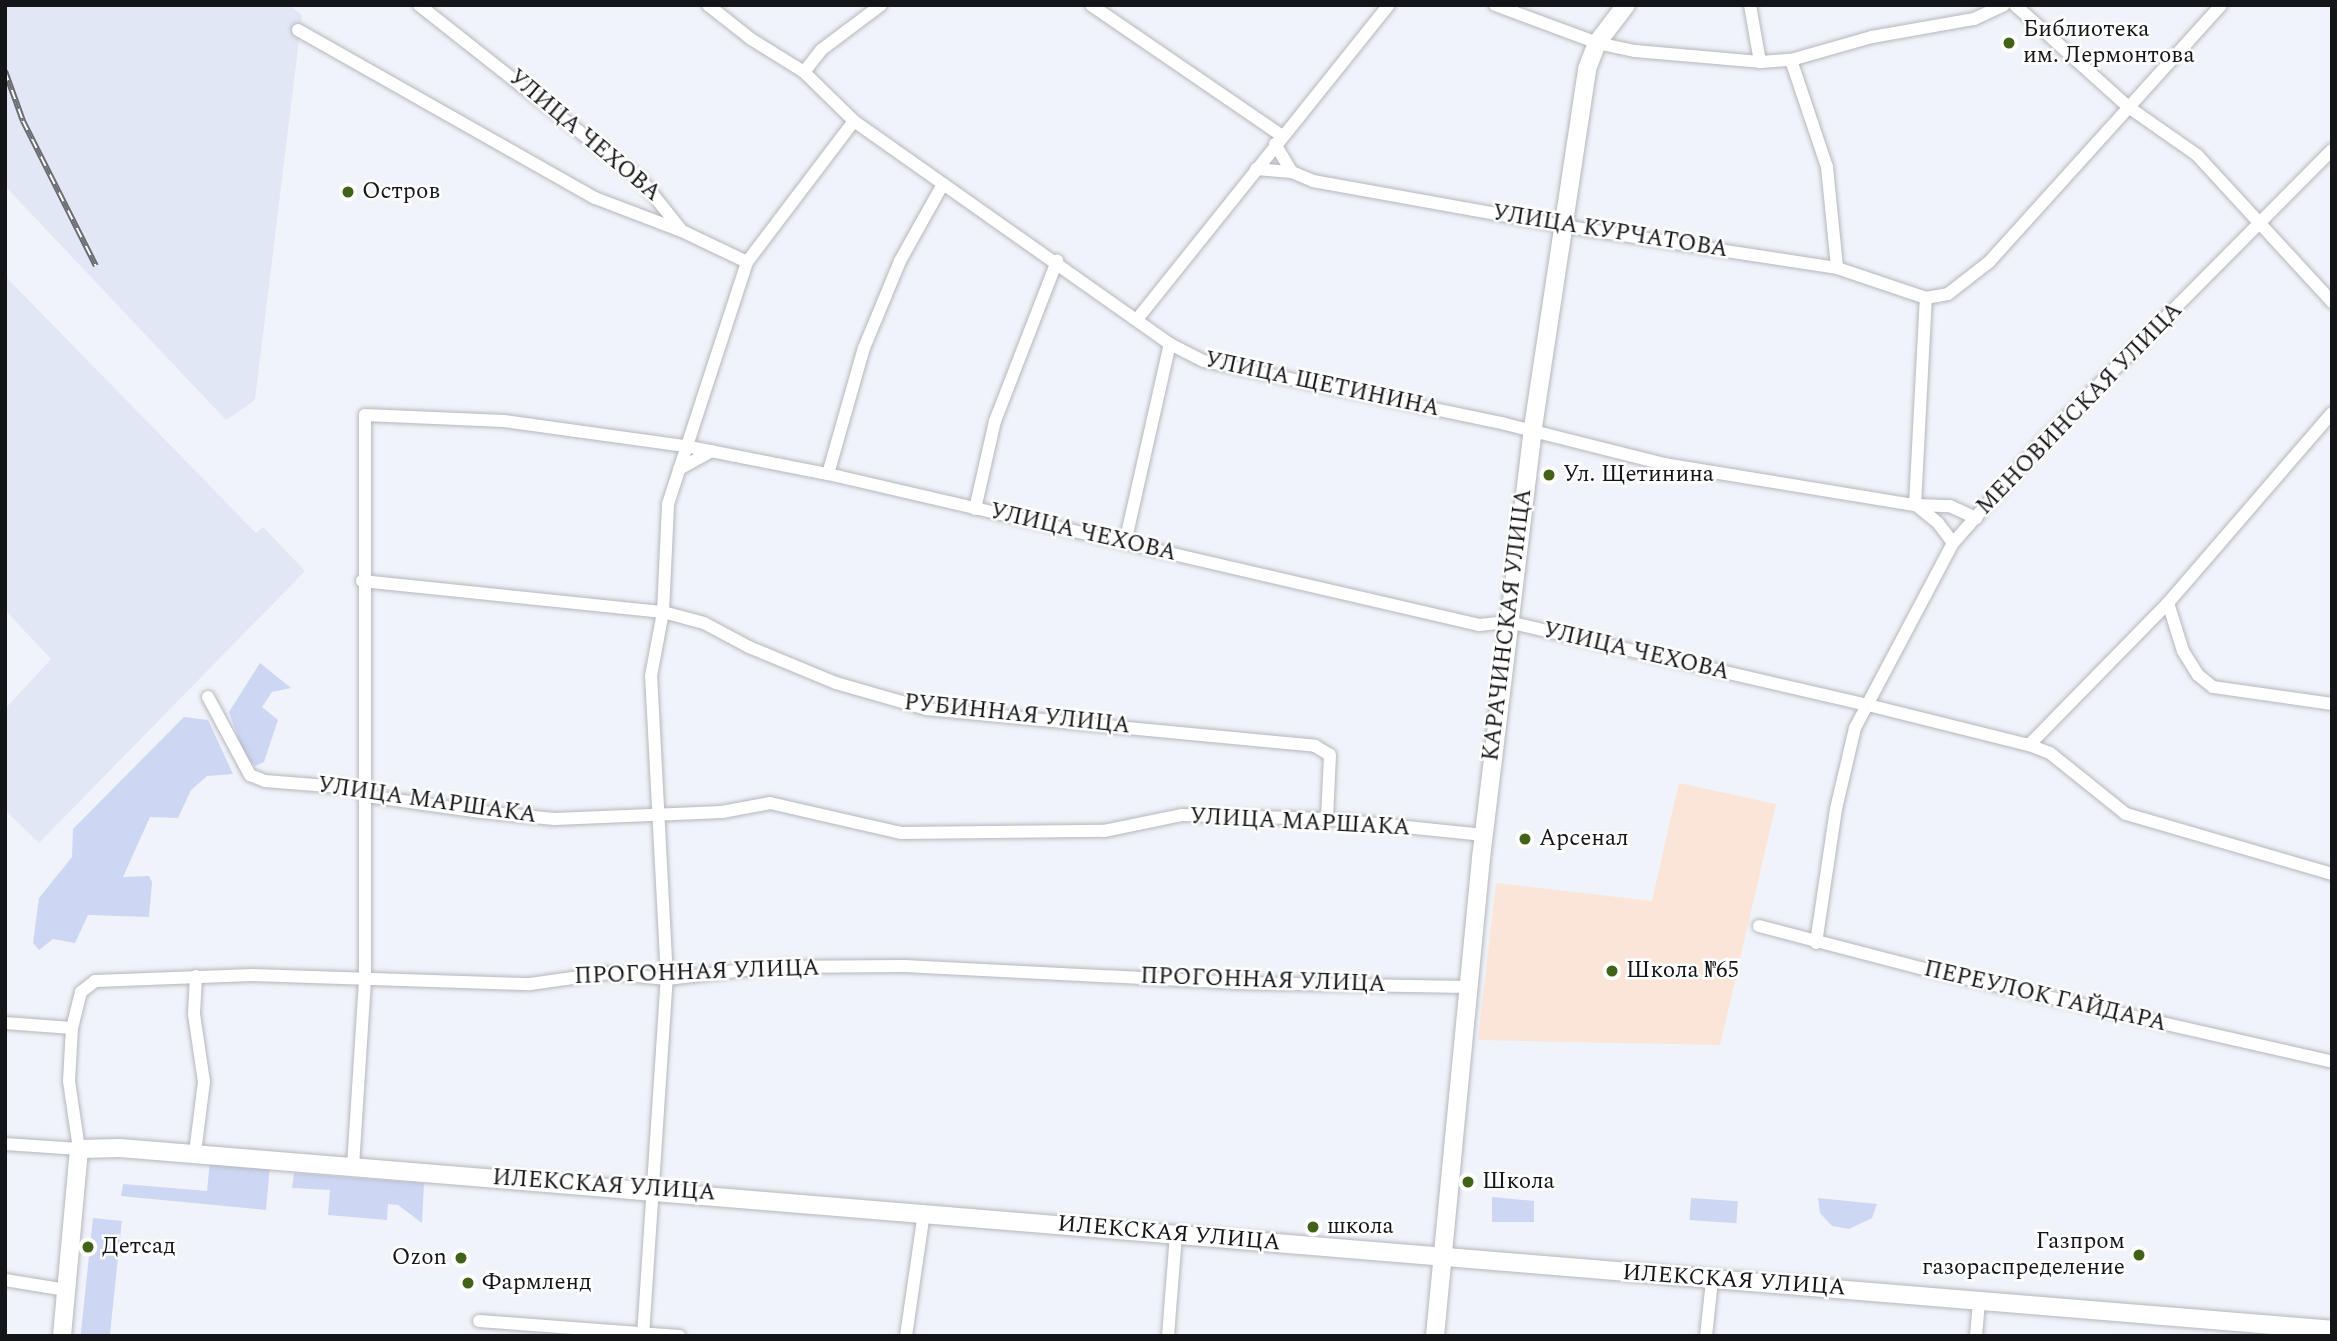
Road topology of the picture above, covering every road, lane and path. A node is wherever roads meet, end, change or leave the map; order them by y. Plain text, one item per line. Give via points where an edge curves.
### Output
1 (419, 5) edge
2 (708, 5) edge
3 (881, 5) edge
4 (1091, 5) edge
5 (1389, 5) edge
6 (1495, 5) edge
7 (1626, 5) edge
8 (1750, 5) edge
9 (2004, 5) edge
10 (2015, 5) edge
11 (2221, 5) edge
12 (298, 30) dead end
13 (1597, 43) junction
14 (1791, 60) junction
15 (1760, 62) junction
16 (804, 72) junction
17 (2127, 106) junction
18 (854, 121) junction
19 (1278, 139) junction
20 (2332, 150) edge
21 (1256, 169) junction
22 (1292, 172) junction
23 (943, 184) junction
24 (2259, 225) junction
25 (1563, 226) junction
26 (682, 231) junction
27 (1056, 261) junction
28 (747, 262) junction
29 (1838, 268) junction
30 (1926, 298) junction
31 (2332, 302) edge
32 (1138, 318) junction
33 (1170, 344) junction
34 (2332, 412) edge
35 (1532, 434) junction
36 (685, 446) junction
37 (711, 451) junction
38 (679, 469) junction
39 (828, 474) junction
40 (1916, 505) junction
41 (975, 509) junction
42 (1976, 518) junction
43 (1125, 542) junction
44 (1953, 543) junction
45 (362, 581) junction
46 (2168, 603) junction
47 (663, 612) junction
48 (1508, 622) junction
49 (208, 697) dead end
50 (2332, 704) edge
51 (1868, 705) junction
52 (2029, 745) junction
53 (367, 796) junction
54 (662, 814) junction
55 (1327, 820) junction
56 (1484, 835) junction
57 (2332, 874) edge
58 (1759, 926) dead end
59 (1816, 943) junction
60 (197, 976) junction
61 (365, 978) junction
62 (667, 979) junction
63 (1468, 987) junction
64 (5, 1023) edge
65 (72, 1028) junction
66 (2332, 1062) edge
67 (5, 1144) edge
68 (79, 1149) junction
69 (195, 1153) junction
70 (353, 1166) junction
71 (655, 1189) junction
72 (924, 1212) junction
73 (1176, 1235) junction
74 (1440, 1257) junction
75 (5, 1280) edge
76 (1712, 1281) junction
77 (66, 1290) junction
78 (1979, 1301) junction
79 (479, 1321) dead end
80 (2332, 1330) edge
81 (643, 1334) edge
82 (62, 1336) edge
83 (679, 1336) edge
84 (906, 1336) edge
85 (1168, 1336) edge
86 (1435, 1336) edge
87 (1706, 1336) edge
88 (1976, 1336) edge

1 - 26 street, УЛИЦА ЧЕХОВА via 643,182
2 - 16 street, УЛИЦА ЩЕТИНИНА
3 - 16 street via 821,50
4 - 19 street
5 - 19 street
6 - 13 street
7 - 13 street, КАРАЧИНСКАЯ УЛИЦА
8 - 15 street
9 - 14 street via 1974,19 1872,37
10 - 17 street
11 - 17 street
12 - 26 street via 595,198
13 - 15 street via 1634,51
13 - 25 street, КАРАЧИНСКАЯ УЛИЦА via 1587,68
14 - 15 street
14 - 29 street via 1827,167
16 - 18 street, УЛИЦА ЩЕТИНИНА
17 - 24 street via 2197,155
17 - 30 street via 1989,262 1948,294
18 - 23 street, УЛИЦА ЩЕТИНИНА
18 - 28 street
19 - 21 street
19 - 22 street
20 - 24 street, МЕНОВИНСКАЯ УЛИЦА
21 - 22 street, УЛИЦА КУРЧАТОВА
21 - 32 street via 1211,233
22 - 25 street, УЛИЦА КУРЧАТОВА via 1313,181
23 - 27 street, УЛИЦА ЩЕТИНИНА
23 - 39 street via 900,261 864,348
24 - 31 street
24 - 42 street, МЕНОВИНСКАЯ УЛИЦА via 2043,441
25 - 29 street, УЛИЦА КУРЧАТОВА
25 - 35 street, КАРАЧИНСКАЯ УЛИЦА
26 - 28 street, УЛИЦА ЧЕХОВА
27 - 32 street, УЛИЦА ЩЕТИНИНА
27 - 41 street via 995,421
28 - 36 street
29 - 30 street, УЛИЦА КУРЧАТОВА
30 - 40 street
32 - 33 street, УЛИЦА ЩЕТИНИНА
33 - 35 street, УЛИЦА ЩЕТИНИНА via 1204,361 1505,424
33 - 43 street
34 - 46 street
35 - 40 street, УЛИЦА ЩЕТИНИНА via 1664,464
35 - 48 street, КАРАЧИНСКАЯ УЛИЦА
36 - 37 street, УЛИЦА ЧЕХОВА
36 - 38 street
36 - 45 street, УЛИЦА ЧЕХОВА via 504,421 365,415
37 - 38 street
37 - 39 street, УЛИЦА ЧЕХОВА
38 - 47 street via 668,504
39 - 41 street, УЛИЦА ЧЕХОВА
40 - 42 street, УЛИЦА ЩЕТИНИНА via 1950,506
40 - 44 street
41 - 43 street, УЛИЦА ЧЕХОВА
42 - 44 street, МЕНОВИНСКАЯ УЛИЦА
43 - 48 street, УЛИЦА ЧЕХОВА via 1479,625
44 - 51 street, МЕНОВИНСКАЯ УЛИЦА
45 - 47 street, РУБИННАЯ УЛИЦА
45 - 53 street
46 - 50 street via 2183,651 2198,675 2213,687
46 - 52 street
47 - 54 street via 652,676
47 - 55 street, РУБИННАЯ УЛИЦА via 704,623 836,683 926,709 1315,746 1330,755
48 - 51 street, УЛИЦА ЧЕХОВА
48 - 56 street, КАРАЧИНСКАЯ УЛИЦА
49 - 53 street, УЛИЦА МАРШАКА via 250,775 265,781 353,788
51 - 52 street, УЛИЦА ЧЕХОВА
51 - 59 street, МЕНОВИНСКАЯ УЛИЦА via 1855,728 1836,809
52 - 57 street, УЛИЦА ЧЕХОВА via 2050,753 2126,814
53 - 54 street, УЛИЦА МАРШАКА via 555,819
53 - 61 street
54 - 55 street, УЛИЦА МАРШАКА via 722,812 770,803 901,833 1104,831 1182,815
54 - 62 street
55 - 56 street, УЛИЦА МАРШАКА
56 - 63 street, КАРАЧИНСКАЯ УЛИЦА
58 - 59 street, ПЕРЕУЛОК ГАЙДАРА
59 - 66 street, ПЕРЕУЛОК ГАЙДАРА
60 - 61 street, ПРОГОННАЯ УЛИЦА
60 - 65 street, ПРОГОННАЯ УЛИЦА via 95,981 81,992
60 - 69 street via 194,1014 204,1082
61 - 62 street, ПРОГОННАЯ УЛИЦА via 530,984 608,973
61 - 70 street
62 - 63 street, ПРОГОННАЯ УЛИЦА via 771,967 904,967 1236,983
62 - 71 street
63 - 74 street, КАРАЧИНСКАЯ УЛИЦА
64 - 65 street
65 - 68 street via 69,1081
67 - 68 street, ИЛЕКСКАЯ УЛИЦА
68 - 69 street, ИЛЕКСКАЯ УЛИЦА
68 - 77 street
69 - 70 street, ИЛЕКСКАЯ УЛИЦА
70 - 71 street, ИЛЕКСКАЯ УЛИЦА
71 - 72 street, ИЛЕКСКАЯ УЛИЦА
71 - 81 street
72 - 73 street, ИЛЕКСКАЯ УЛИЦА
72 - 84 street
73 - 74 street, ИЛЕКСКАЯ УЛИЦА
73 - 85 street
74 - 76 street, ИЛЕКСКАЯ УЛИЦА
74 - 86 street, КАРАЧИНСКАЯ УЛИЦА
75 - 77 street
76 - 78 street, ИЛЕКСКАЯ УЛИЦА
76 - 87 street
77 - 82 street
78 - 80 street, ИЛЕКСКАЯ УЛИЦА
78 - 88 street
79 - 81 street
81 - 83 street

